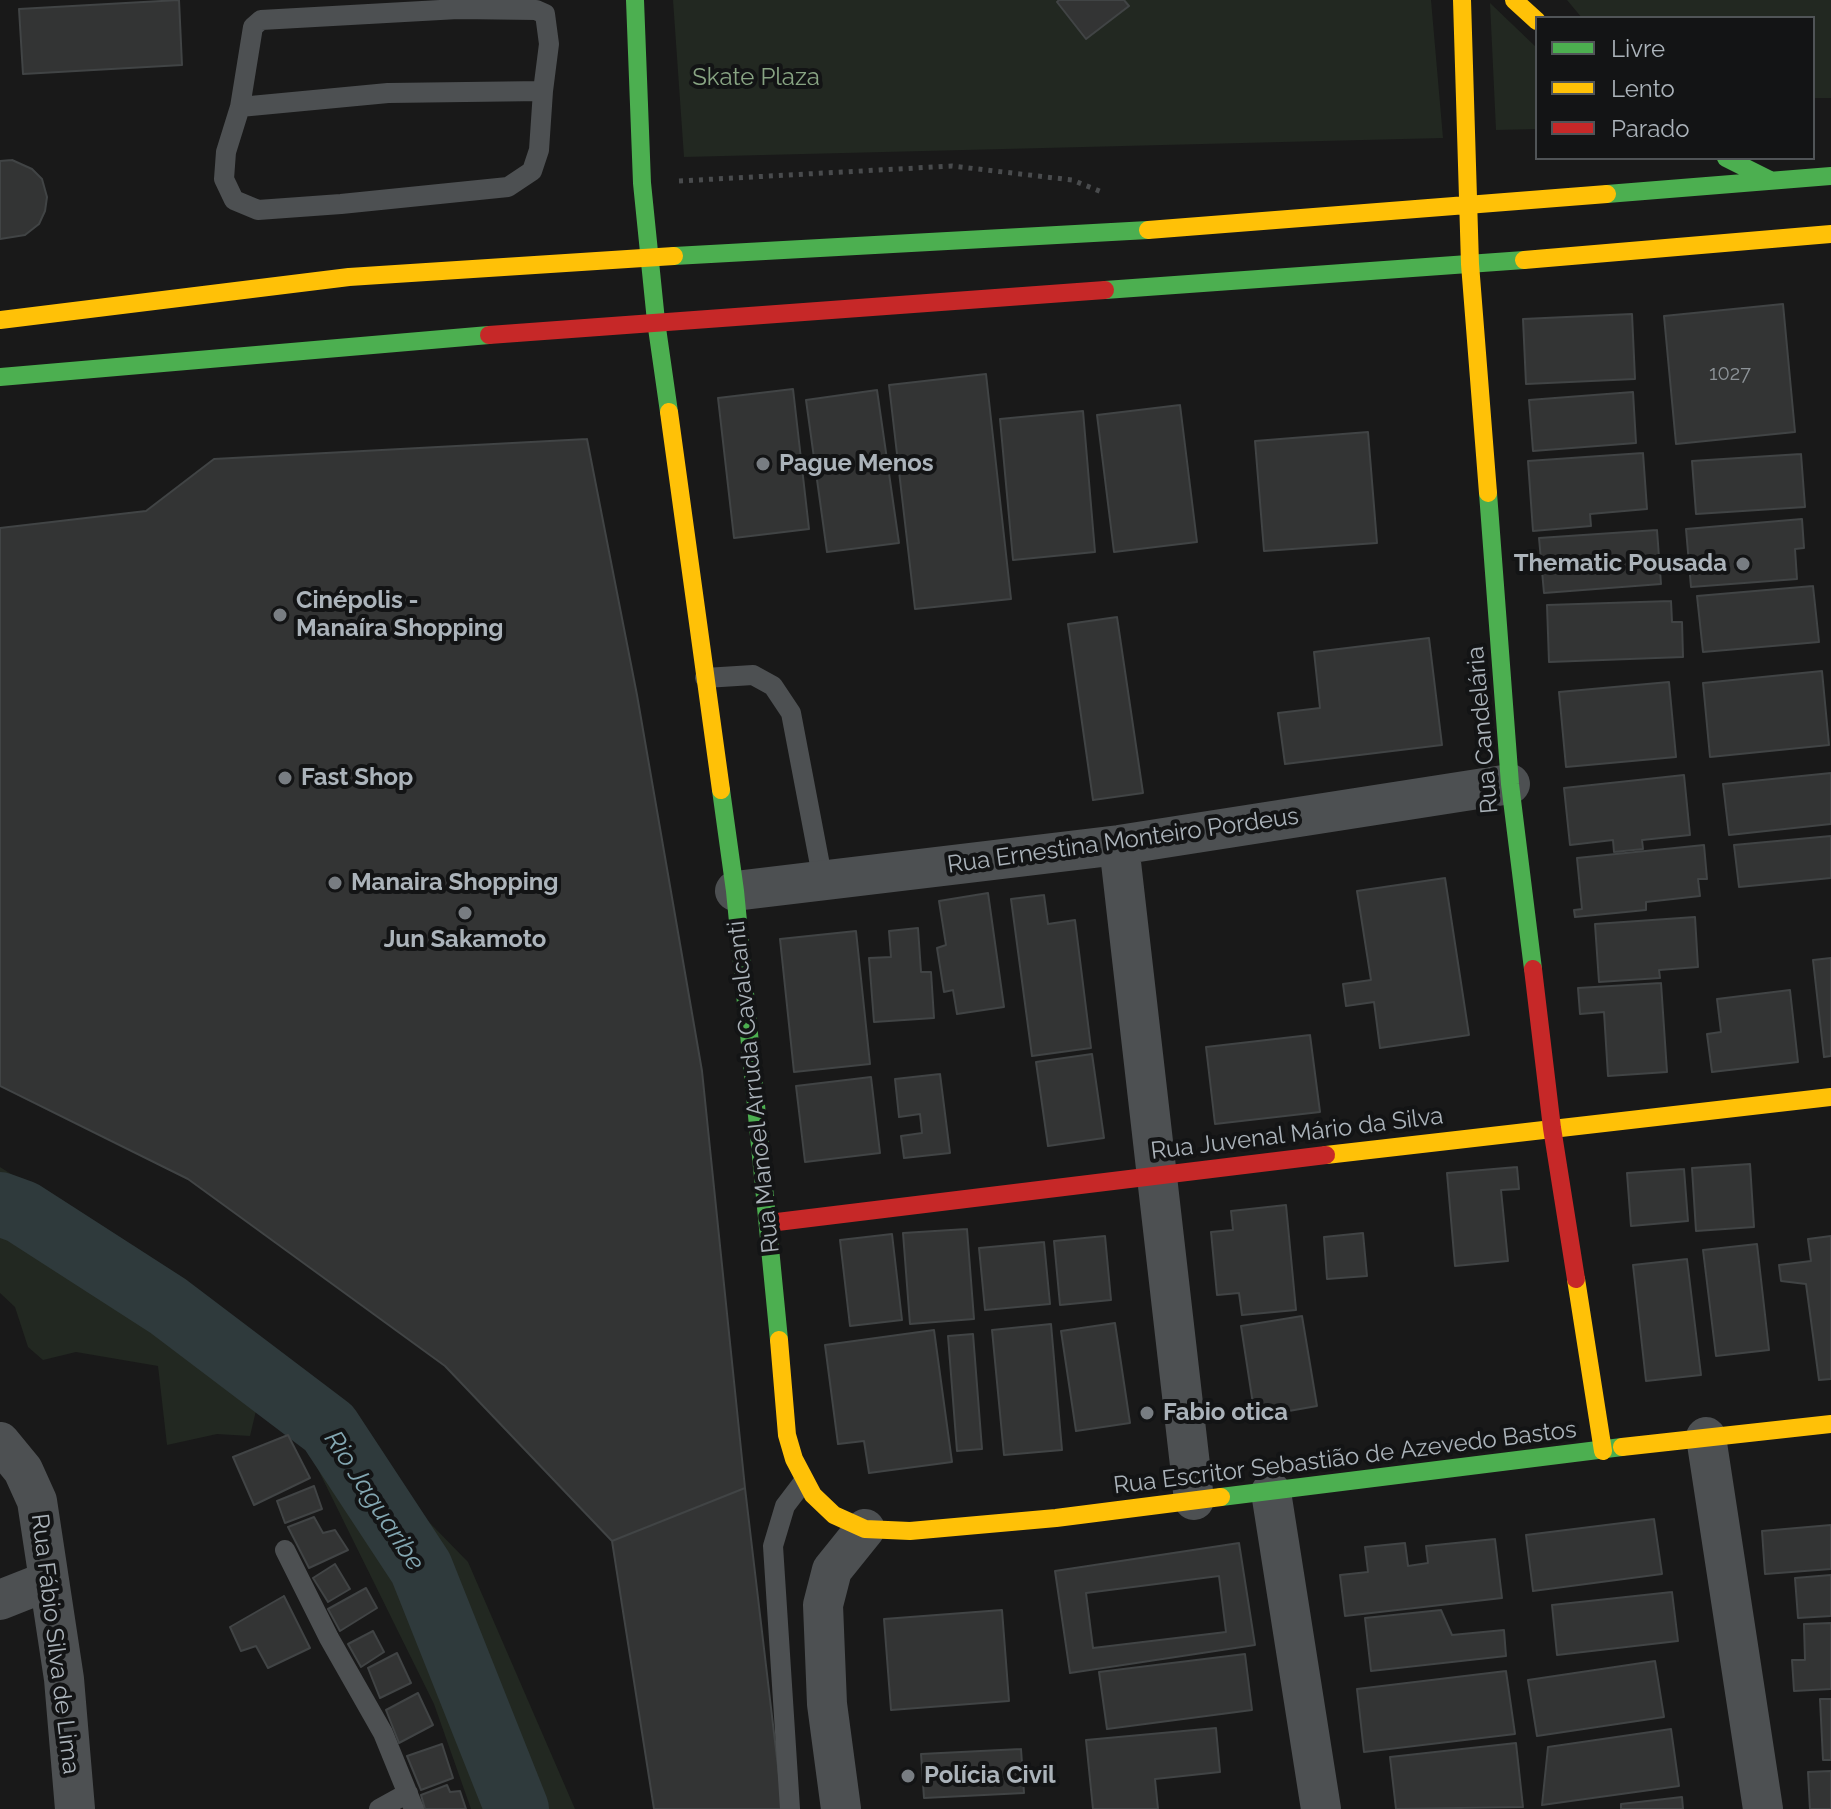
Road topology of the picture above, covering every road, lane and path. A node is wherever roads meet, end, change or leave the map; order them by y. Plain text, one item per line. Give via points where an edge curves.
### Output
1 (635, 0) edge
2 (1462, 0) edge
3 (1514, 0) edge
4 (366, 6) edge
5 (1535, 19) edge
6 (543, 91) junction
7 (240, 107) junction
8 (1730, 160) edge
9 (1831, 176) edge
10 (1770, 180) junction
11 (642, 183) junction
12 (1113, 197) dead end
13 (1469, 206) junction
14 (1831, 234) edge
15 (650, 257) junction
16 (1470, 264) junction
17 (0, 320) edge
18 (656, 321) junction
19 (0, 377) edge
20 (705, 678) junction
21 (1510, 784) junction
22 (1119, 845) junction
23 (823, 881) junction
24 (735, 891) junction
25 (1831, 1097) edge
26 (1552, 1128) junction
27 (1156, 1175) junction
28 (769, 1223) junction
29 (1831, 1424) edge
30 (1706, 1437) junction
31 (0, 1442) edge
32 (1603, 1451) junction
33 (804, 1481) junction
34 (1271, 1492) junction
35 (1194, 1500) junction
36 (865, 1529) junction
37 (285, 1550) dead end
38 (48, 1581) junction
39 (0, 1600) edge
40 (411, 1801) edge
41 (75, 1809) edge
42 (379, 1809) edge
43 (790, 1809) edge
44 (841, 1809) edge
45 (1321, 1809) edge
46 (1763, 1809) edge

1 - 11 main road, Rua Manoel Arruda Cavalcanti
2 - 13 main road, Rua Candelária
3 - 5 main road
4 - 6 lane via 545,14 549,44
4 - 7 lane via 261,20 253,27
6 - 7 lane via 388,93
6 - 7 lane via 539,150 532,171 508,187 258,210 234,200 224,179
8 - 10 main road
9 - 10 main road
10 - 13 main road
11 - 12 path via 952,166 1072,180
11 - 15 main road, Rua Manoel Arruda Cavalcanti
13 - 15 main road via 1172,229
13 - 16 main road, Rua Candelária
14 - 16 main road
15 - 17 main road via 349,277
15 - 18 main road, Rua Manoel Arruda Cavalcanti
16 - 18 main road
16 - 21 main road, Rua Candelária
18 - 19 main road
18 - 20 main road, Rua Manoel Arruda Cavalcanti
20 - 23 lane via 753,675 773,686 791,713
20 - 24 main road, Rua Manoel Arruda Cavalcanti
21 - 22 street, Rua Ernestina Monteiro Pordeus
21 - 26 main road, Rua Candelária
22 - 23 street, Rua Ernestina Monteiro Pordeus
22 - 27 street
23 - 24 street, Rua Ernestina Monteiro Pordeus
24 - 28 main road, Rua Manoel Arruda Cavalcanti
25 - 26 main road, Rua Juvenal Mário da Silva
26 - 27 main road, Rua Juvenal Mário da Silva
26 - 32 main road, Rua Candelária
27 - 28 main road, Rua Juvenal Mário da Silva
27 - 35 street
28 - 33 main road, Rua Manoel Arruda Cavalcanti via 787,1435
29 - 30 main road, Rua Escritor Sebastião de Azevedo Bastos
30 - 32 main road, Rua Escritor Sebastião de Azevedo Bastos
30 - 46 street
31 - 38 street, Rua Fábio Silva de Lima via 23,1470 37,1501
32 - 34 main road, Rua Escritor Sebastião de Azevedo Bastos
33 - 36 main road, Rua Manoel Arruda Cavalcanti via 834,1515
33 - 43 lane via 785,1506 773,1546
34 - 35 main road, Rua Escritor Sebastião de Azevedo Bastos
34 - 45 street
35 - 36 main road, Rua Escritor Sebastião de Azevedo Bastos via 925,1530
36 - 44 street via 832,1570 823,1605 827,1704
37 - 40 lane via 383,1733
38 - 39 street
38 - 41 street, Rua Fábio Silva de Lima via 64,1679
40 - 42 lane

